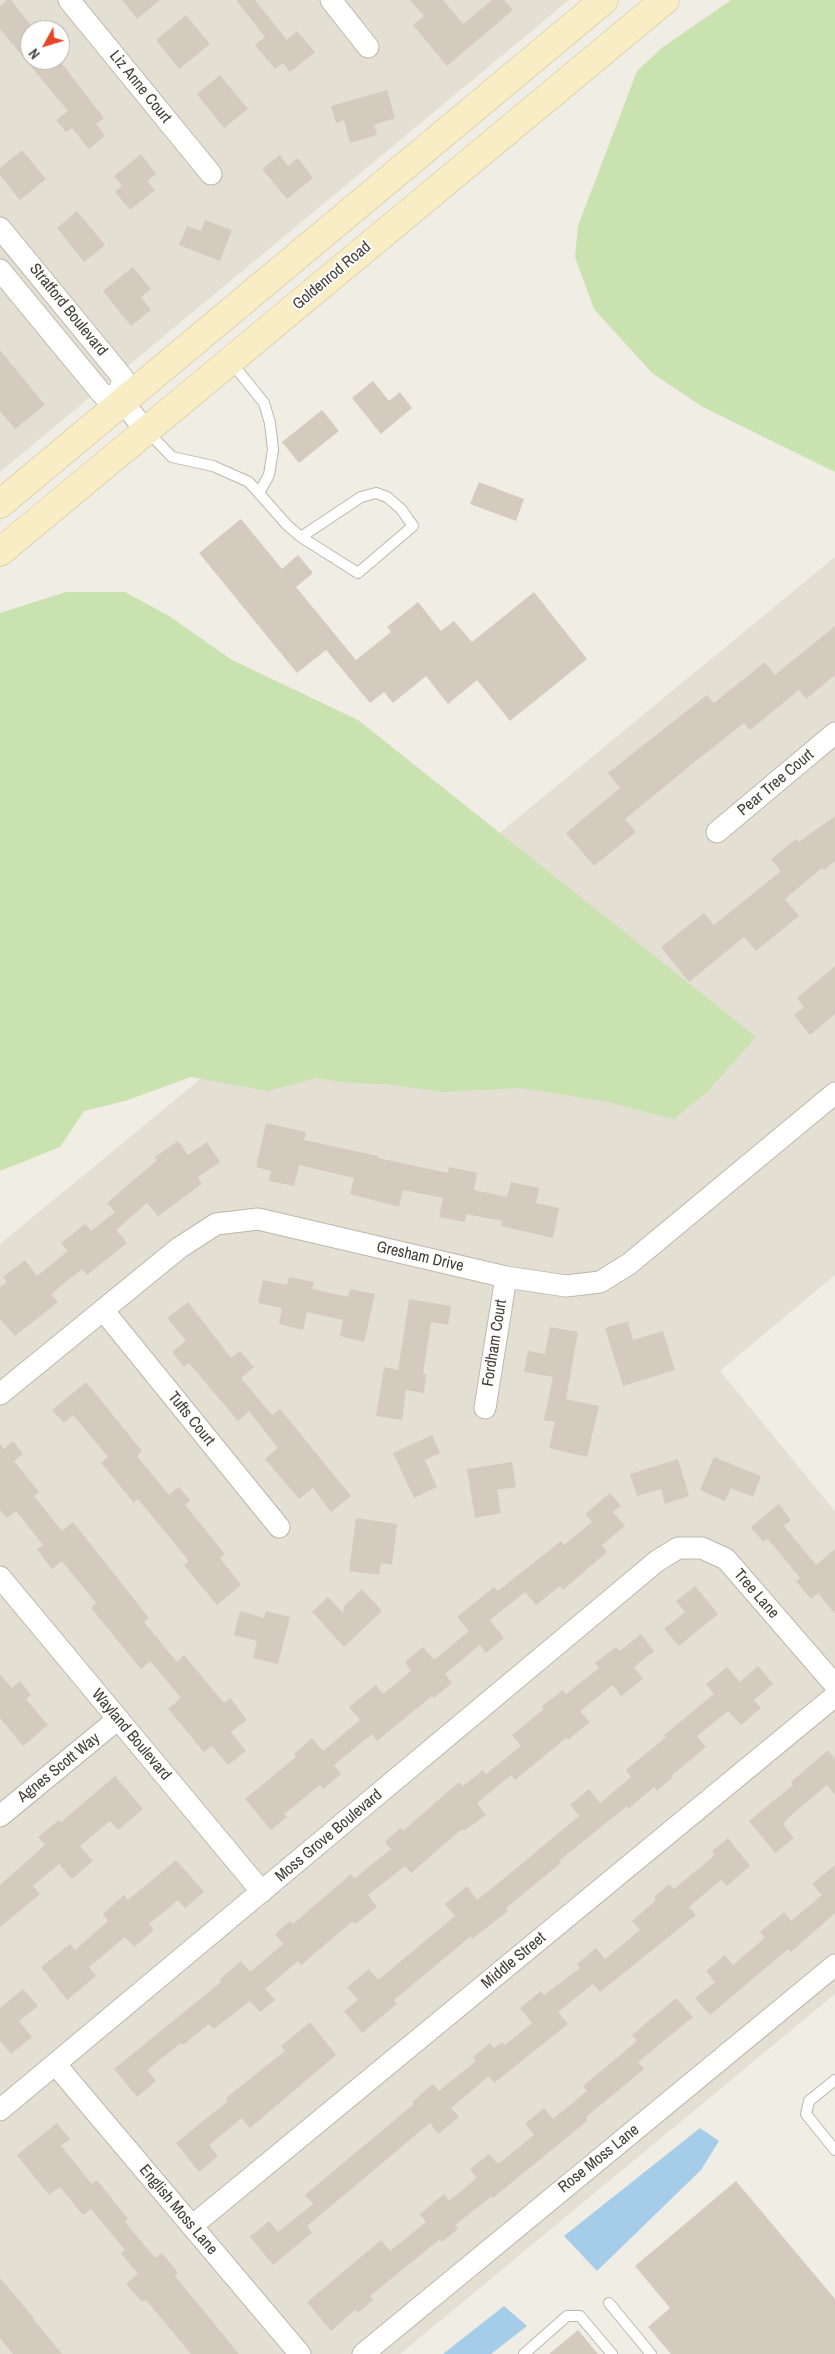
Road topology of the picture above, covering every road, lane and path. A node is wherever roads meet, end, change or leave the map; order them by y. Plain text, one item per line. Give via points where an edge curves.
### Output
1 (69, 0) edge
2 (331, 0) edge
3 (604, 0) edge
4 (665, 0) edge
5 (368, 47) dead end
6 (211, 174) dead end
7 (0, 228) edge
8 (0, 270) edge
9 (230, 361) junction
10 (120, 399) junction
11 (146, 431) junction
12 (259, 494) junction
13 (0, 504) edge
14 (301, 537) junction
15 (0, 552) edge
16 (835, 733) edge
17 (717, 832) dead end
18 (835, 1093) edge
19 (506, 1277) junction
20 (102, 1310) junction
21 (0, 1394) edge
22 (485, 1408) dead end
23 (279, 1527) dead end
24 (657, 1561) joint
25 (0, 1577) edge
26 (835, 1685) edge
27 (835, 1696) edge
28 (118, 1719) junction
29 (0, 1816) edge
30 (262, 1892) junction
31 (835, 1965) edge
32 (56, 2065) junction
33 (835, 2080) edge
34 (0, 2110) edge
35 (835, 2150) edge
36 (192, 2226) junction
37 (609, 2303) dead end
38 (300, 2354) edge
39 (363, 2354) edge
40 (524, 2354) edge
41 (612, 2354) edge
42 (651, 2354) edge

1 - 6 street, Liz Anne Court
2 - 5 street
3 - 10 main road
4 - 9 main road, Goldenrod Road
7 - 10 street, Stratford Boulevard via 123,378
8 - 10 street, Stratford Boulevard via 103,395
9 - 11 main road, Goldenrod Road
9 - 12 lane via 264,403 270,422 273,450 269,475
10 - 11 street
10 - 13 main road
11 - 12 lane via 172,457 213,466 249,482
11 - 15 main road, Goldenrod Road
12 - 14 lane
14 - 14 lane via 358,573 413,526 401,509 376,493 361,497
16 - 17 street, Pear Tree Court
18 - 19 street, Gresham Drive via 629,1264 600,1282 566,1286
19 - 20 street, Gresham Drive via 258,1219 216,1224 179,1248
19 - 22 street, Fordham Court
20 - 21 street, Gresham Drive
20 - 23 street, Tufts Court
24 - 26 street, Tree Lane via 678,1548 702,1548 726,1558
24 - 30 street, Moss Grove Boulevard
25 - 28 street, Wayland Boulevard
27 - 36 street, Middle Street
28 - 29 street, Agnes Scott Way
28 - 30 street, Wayland Boulevard
30 - 32 street, Moss Grove Boulevard
31 - 39 street, Rose Moss Lane
32 - 34 street, Moss Grove Boulevard
32 - 36 street, English Moss Lane
33 - 35 lane via 809,2101 806,2114
36 - 38 street, English Moss Lane
37 - 42 lane
40 - 41 lane via 567,2316 580,2316

